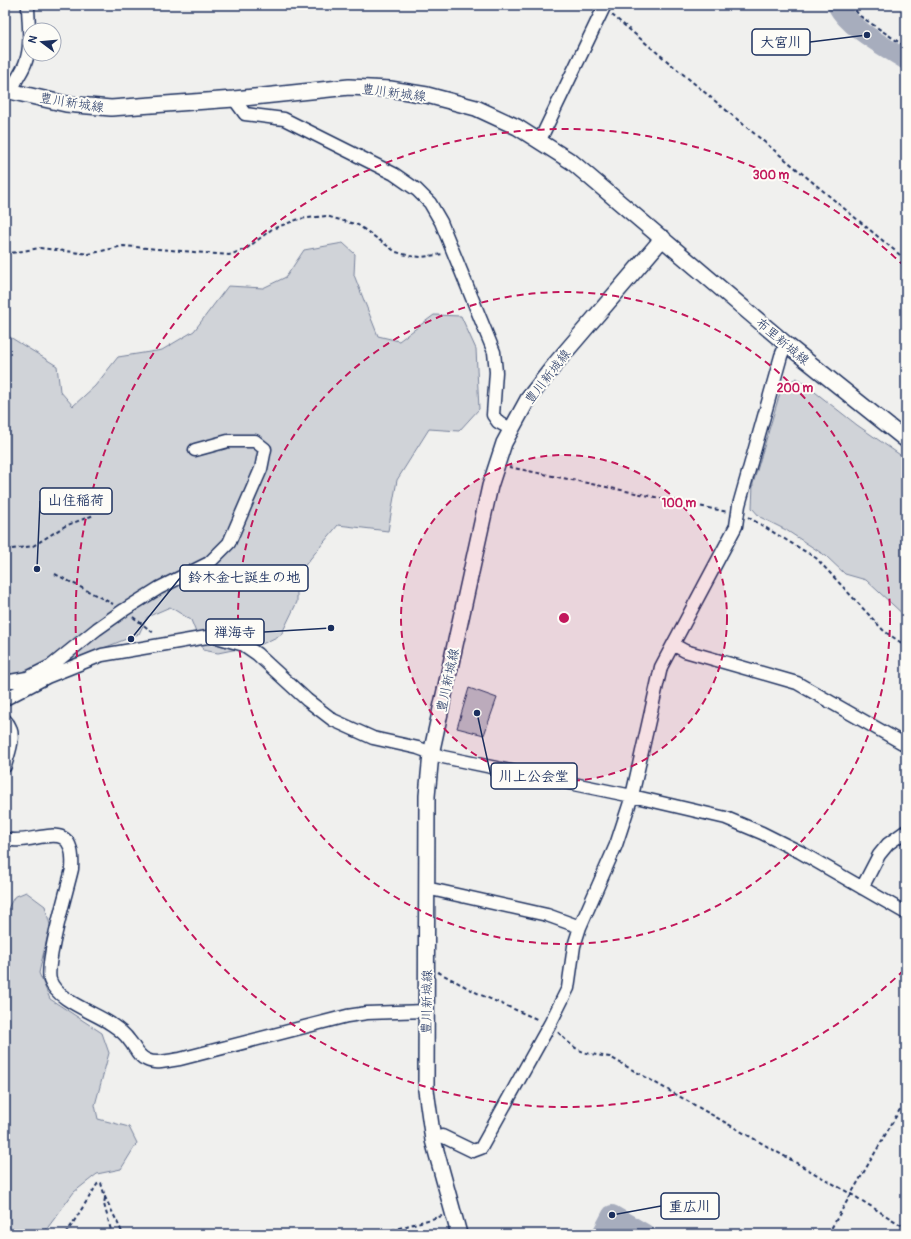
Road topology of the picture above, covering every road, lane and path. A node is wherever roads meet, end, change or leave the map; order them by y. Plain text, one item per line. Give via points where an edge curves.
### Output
1 (28, 5) edge
2 (851, 5) edge
3 (604, 7) edge
4 (906, 46) edge
5 (8, 91) edge
6 (234, 99) junction
7 (540, 140) junction
8 (663, 238) junction
9 (452, 252) junction
10 (5, 254) edge
11 (906, 260) edge
12 (786, 344) junction
13 (511, 429) junction
14 (906, 440) edge
15 (195, 450) dead end
16 (496, 463) junction
17 (738, 514) junction
18 (94, 515) dead end
19 (5, 550) edge
20 (674, 646) junction
21 (906, 646) edge
22 (5, 682) edge
23 (5, 699) edge
24 (5, 720) edge
25 (906, 745) edge
26 (431, 754) junction
27 (5, 766) edge
28 (632, 796) junction
29 (906, 831) edge
30 (5, 839) edge
31 (426, 888) junction
32 (862, 888) junction
33 (906, 913) edge
34 (580, 927) junction
35 (427, 966) junction
36 (426, 1012) junction
37 (550, 1024) junction
38 (906, 1099) edge
39 (433, 1140) junction
40 (851, 1194) junction
41 (106, 1197) junction
42 (453, 1213) junction
43 (906, 1228) edge
44 (66, 1234) edge
45 (112, 1234) edge
46 (123, 1234) edge
47 (378, 1234) edge
48 (459, 1234) edge
49 (828, 1234) edge

1 - 5 street via 26,62
2 - 4 path via 860,16
3 - 7 street
3 - 11 path
5 - 6 main road, 豊川新城線 via 66,104 111,108
6 - 7 main road, 豊川新城線 via 349,87 390,89 427,95 476,108
6 - 9 street via 245,114 284,119 394,174 417,190 430,203 441,222
7 - 8 main road, 豊川新城線 via 572,162
8 - 12 main road, 布里新城線
8 - 13 main road, 豊川新城線 via 528,399
9 - 10 path via 422,257 410,256 396,252 358,225 326,216 299,219 272,229 246,249 229,255 123,246 89,254 40,248
9 - 13 street via 494,352 494,414 498,422
12 - 14 main road, 布里新城線
12 - 17 street
13 - 16 main road, 豊川新城線
15 - 22 street via 234,441 254,441 265,449 261,469 229,543 209,564 159,588 124,610 51,666 27,678
16 - 17 path
16 - 26 main road, 豊川新城線
17 - 20 street via 736,526
17 - 21 path via 747,516 816,558 884,631
18 - 19 path via 65,526 33,546
20 - 25 street via 797,683
20 - 28 street via 661,667
23 - 26 street via 47,677 102,655 213,636 238,643 257,654 333,720 373,738 418,748
24 - 27 street via 10,725 12,733
26 - 28 street
26 - 31 main road, 豊川新城線 via 427,796
28 - 32 street via 726,818 781,843
28 - 34 street via 616,846
29 - 32 street via 888,844 879,855
30 - 36 street via 14,841 50,834 65,840 70,846 73,856 72,869 49,964 50,981 69,1002 94,1013 112,1025 130,1040 137,1053 146,1060 155,1063 180,1059 347,1016
31 - 34 street via 547,915
31 - 35 main road, 豊川新城線
32 - 33 street
34 - 37 street via 574,946 568,988
35 - 36 main road, 豊川新城線
35 - 37 path via 527,1016
36 - 39 main road, 豊川新城線 via 426,1090
37 - 39 street via 482,1148 473,1150 442,1136
37 - 40 path via 573,1048 583,1054 610,1057
38 - 40 path
39 - 42 main road, 豊川新城線
40 - 43 path
40 - 49 path
41 - 44 path via 102,1184 98,1183
41 - 45 path via 104,1204
41 - 46 path
42 - 47 path
42 - 48 main road, 豊川新城線

